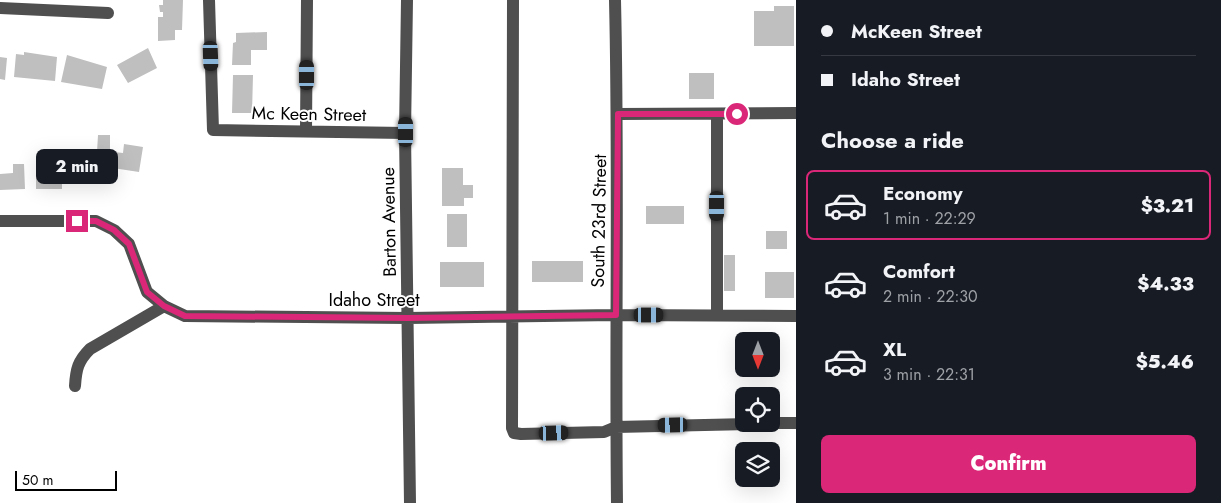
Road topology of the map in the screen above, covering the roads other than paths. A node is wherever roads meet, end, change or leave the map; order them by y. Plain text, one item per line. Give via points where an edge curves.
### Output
1 (209, 0) edge
2 (307, 0) edge
3 (407, 0) edge
4 (513, 0) edge
5 (615, 0) edge
6 (0, 8) edge
7 (108, 12) dead end
8 (796, 113) edge
9 (618, 114) junction
10 (717, 115) junction
11 (306, 131) junction
12 (406, 132) junction
13 (0, 221) edge
14 (164, 306) junction
15 (616, 315) junction
16 (717, 315) junction
17 (512, 316) junction
18 (796, 316) edge
19 (408, 318) junction
20 (75, 386) dead end
21 (780, 423) edge
22 (796, 423) edge
23 (735, 424) edge
24 (616, 426) junction
25 (410, 503) edge
26 (617, 503) edge

1 - 11 street, Mc Keen Street via 213,130
2 - 11 street
3 - 12 street, Barton Avenue
4 - 17 street
5 - 9 street, South 23rd Street
6 - 7 street
8 - 10 street
9 - 10 street
9 - 15 street, South 23rd Street
10 - 16 street
11 - 12 street, Mc Keen Street
12 - 19 street, Barton Avenue
13 - 14 street, Idaho Street via 96,221 129,244 147,292
14 - 19 street, Idaho Street via 185,316
14 - 20 street via 90,349 76,368
15 - 16 street, Idaho Street
15 - 17 street, Idaho Street
15 - 24 street, South 23rd Street
16 - 18 street, Idaho Street
17 - 19 street, Idaho Street
17 - 24 street via 514,433 604,432
19 - 25 street, Barton Avenue
21 - 22 street
23 - 24 street
24 - 26 street, South 23rd Street

